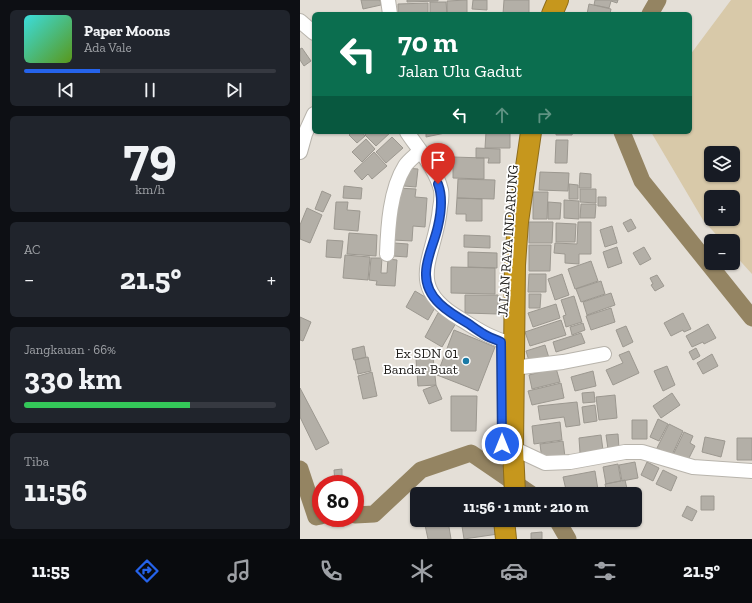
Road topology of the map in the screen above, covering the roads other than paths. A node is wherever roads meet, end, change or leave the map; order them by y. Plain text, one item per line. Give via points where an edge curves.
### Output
1 (388, 0) edge
2 (558, 0) edge
3 (571, 0) edge
4 (390, 12) edge
5 (553, 12) edge
6 (566, 12) edge
7 (300, 21) edge
8 (312, 31) edge
9 (312, 118) edge
10 (408, 134) edge
11 (519, 134) edge
12 (531, 134) edge
13 (420, 151) junction
14 (300, 152) edge
15 (387, 254) dead end
16 (507, 343) junction
17 (604, 354) dead end
18 (513, 368) junction
19 (509, 452) junction
20 (752, 471) edge
21 (503, 487) edge
22 (514, 487) edge
23 (505, 527) edge
24 (517, 527) edge
25 (506, 539) edge
26 (518, 539) edge

1 - 4 street
2 - 5 highway
3 - 6 highway
7 - 8 street
9 - 14 street
10 - 13 street
11 - 16 highway, JALAN RAYA INDARUNG via 508,212
12 - 16 highway, JALAN RAYA INDARUNG via 518,222
13 - 15 street via 405,165 396,186 388,230
13 - 16 street via 434,173 441,191 436,238 426,267 428,288 449,313 483,334
16 - 18 highway, JALAN RAYA INDARUNG
16 - 19 highway, JALAN RAYA INDARUNG
17 - 18 street
18 - 19 highway, JALAN RAYA INDARUNG
19 - 20 street via 545,463 642,452 694,467
19 - 21 highway, JALAN RAYA INDARUNG
19 - 22 highway, JALAN RAYA INDARUNG
23 - 25 highway
24 - 26 highway

